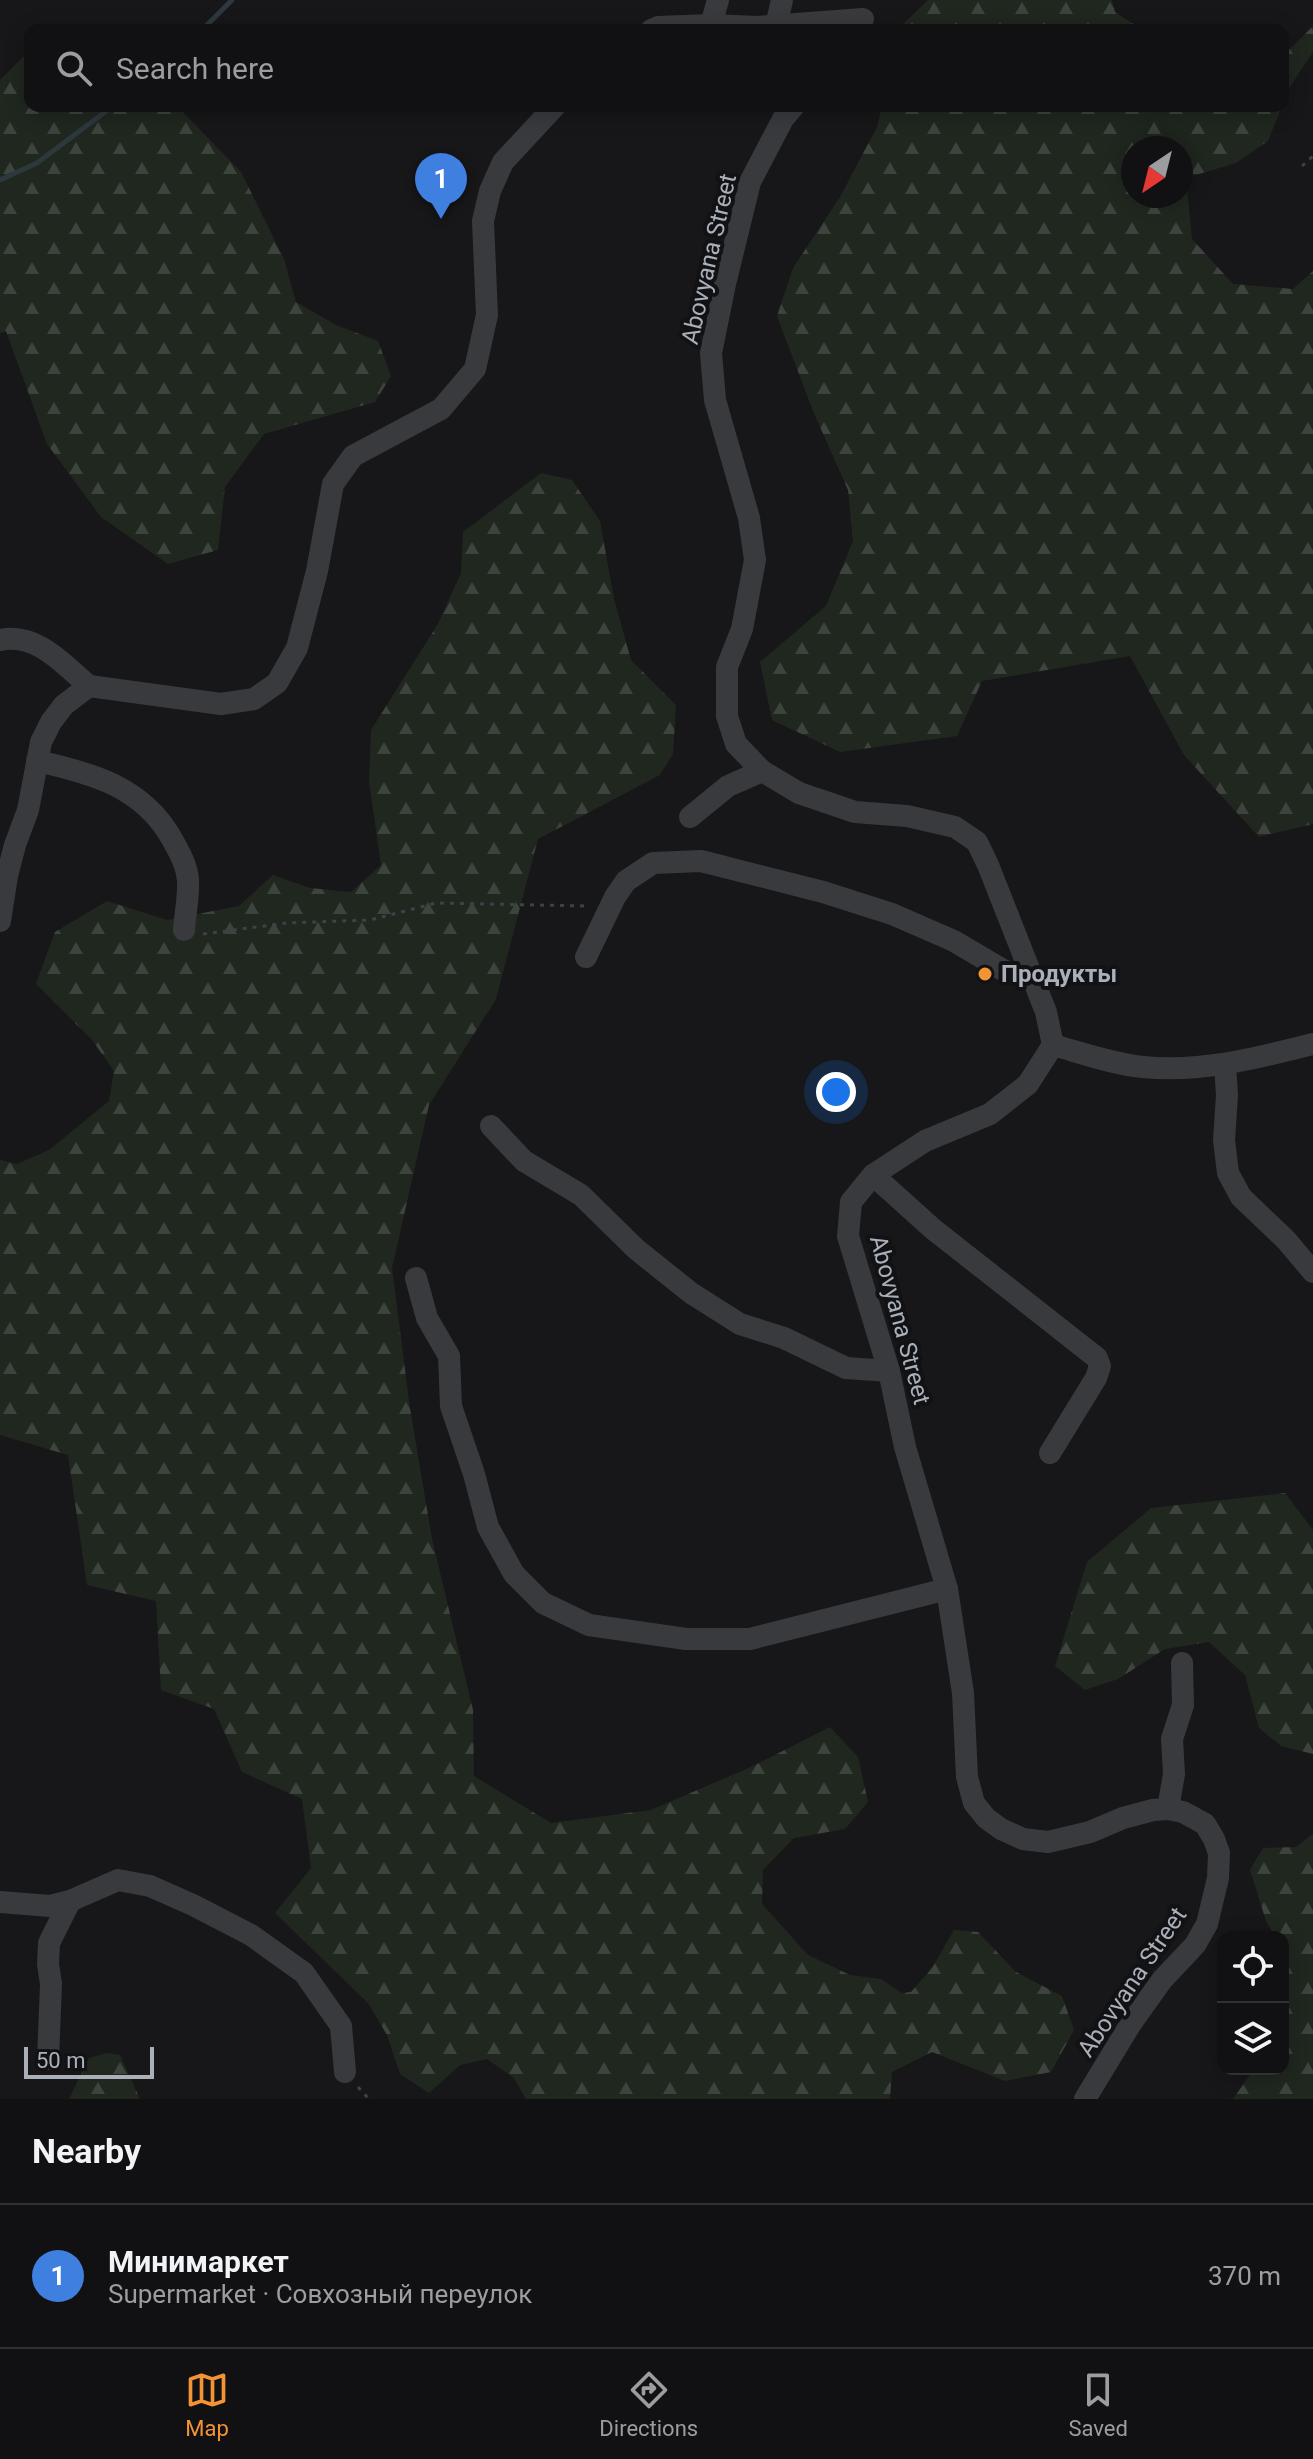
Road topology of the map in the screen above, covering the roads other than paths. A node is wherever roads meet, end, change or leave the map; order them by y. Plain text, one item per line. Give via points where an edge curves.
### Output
1 (718, 0) edge
2 (782, 0) edge
3 (861, 16) edge
4 (711, 24) edge
5 (776, 24) edge
6 (793, 24) edge
7 (549, 112) edge
8 (789, 112) edge
9 (0, 640) edge
10 (89, 686) junction
11 (37, 761) junction
12 (762, 771) junction
13 (690, 817) dead end
14 (0, 921) edge
15 (184, 930) road end
16 (586, 957) dead end
17 (1032, 979) junction
18 (1313, 1044) edge
19 (1053, 1045) junction
20 (1225, 1064) junction
21 (491, 1126) dead end
22 (873, 1175) junction
23 (1313, 1272) edge
24 (416, 1278) dead end
25 (889, 1371) junction
26 (1050, 1453) dead end
27 (947, 1589) junction
28 (1182, 1663) dead end
29 (1168, 1809) junction
30 (70, 1901) junction
31 (0, 1902) edge
32 (48, 2059) dead end
33 (345, 2072) dead end
34 (1085, 2099) edge

1 - 4 street
2 - 5 street
3 - 6 street
7 - 10 street via 503,162 490,191 483,221 487,315 475,369 441,409 353,456 333,484 297,648 277,683 254,699 221,704
8 - 12 street, Abovyana Street via 750,182 711,353 715,400 749,518 755,560 742,629 727,667 727,716 736,744
9 - 10 street via 40,645
10 - 11 street via 51,722
11 - 14 street
11 - 15 street via 113,784 144,802 161,820 183,859 188,880
12 - 13 street via 728,786
12 - 17 street, Abovyana Street via 799,793 855,812 943,824 977,842
16 - 17 street via 626,881 653,863 701,861 892,914 1003,970
17 - 19 street, Abovyana Street
18 - 20 street
19 - 20 street via 1141,1067
19 - 22 street, Abovyana Street via 1028,1084 990,1114 925,1141
20 - 23 street via 1228,1173 1241,1197
21 - 25 street via 524,1161 581,1195 636,1249 740,1324 846,1368
22 - 25 street, Abovyana Street via 851,1202 848,1236
22 - 26 street via 956,1248 1097,1358 1096,1378
24 - 27 street via 427,1318 449,1356 451,1406 488,1527 514,1574 543,1603 589,1625 686,1639 750,1639
25 - 27 street, Abovyana Street via 905,1447
27 - 29 street, Abovyana Street via 963,1693 967,1777 974,1803 986,1818 1023,1839 1048,1842
28 - 29 street via 1183,1705 1172,1739
29 - 34 street, Abovyana Street via 1205,1824 1219,1853 1207,1924 1130,2025
30 - 31 street via 50,1906
30 - 32 street via 49,1943
30 - 33 street via 118,1880 150,1886 251,1935 304,1973 341,2026

